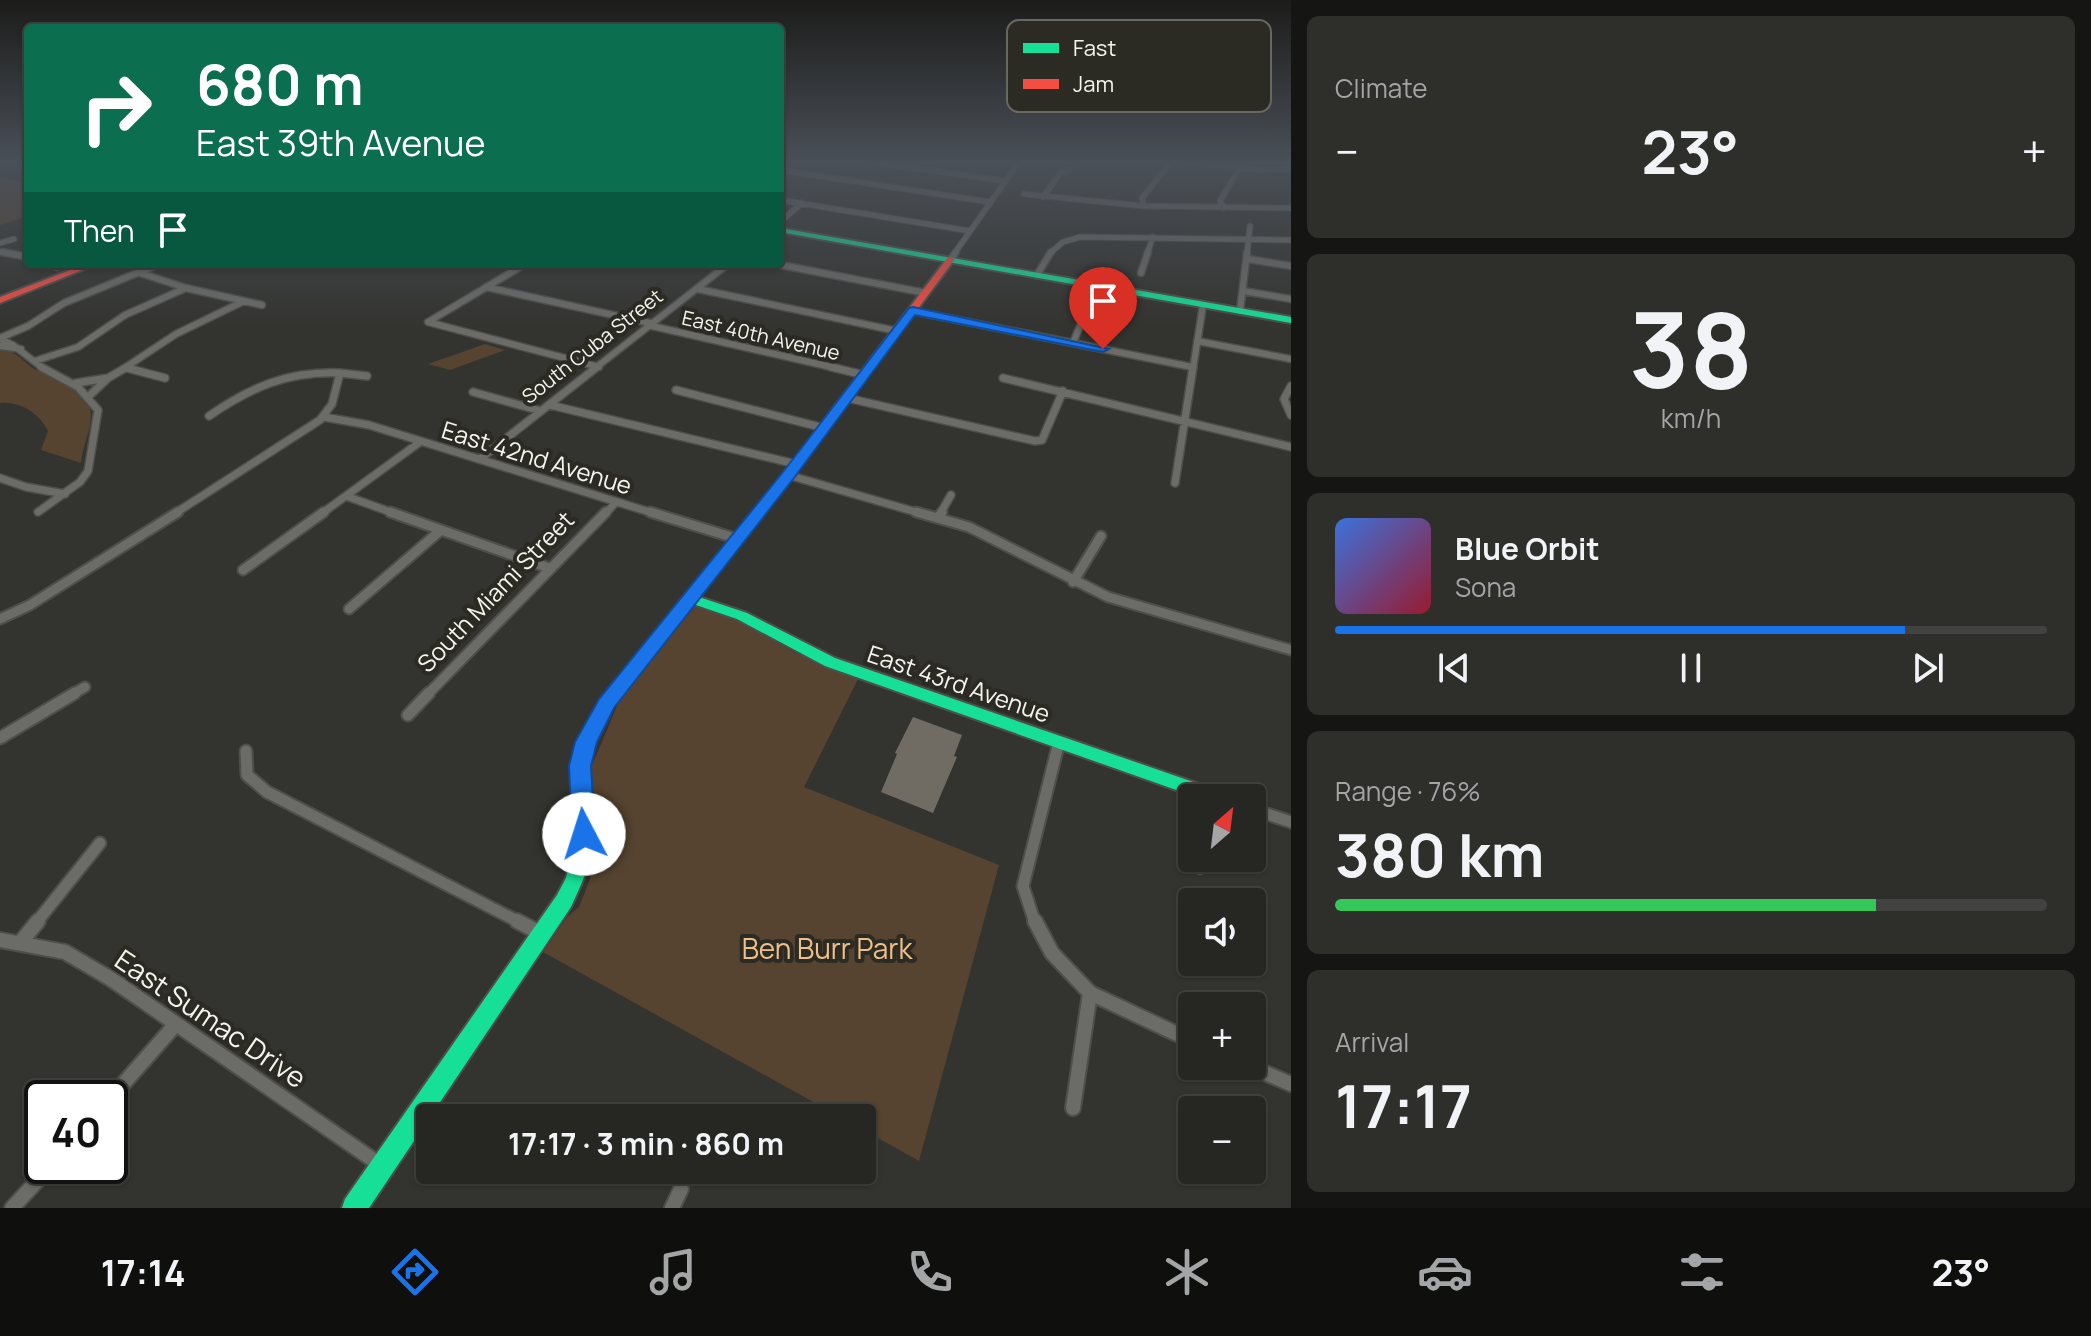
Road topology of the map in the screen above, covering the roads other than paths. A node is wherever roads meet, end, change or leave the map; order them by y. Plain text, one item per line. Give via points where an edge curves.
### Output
1 (894, 218) edge
2 (978, 218) edge
3 (1250, 226) dead end
4 (784, 231) edge
5 (970, 231) junction
6 (1153, 237) junction
7 (14, 239) dead end
8 (1250, 239) junction
9 (1291, 240) edge
10 (0, 243) edge
11 (0, 252) edge
12 (24, 256) edge
13 (951, 259) junction
14 (1248, 259) junction
15 (784, 266) edge
16 (1291, 266) edge
17 (83, 268) edge
18 (151, 268) edge
19 (518, 268) edge
20 (723, 268) edge
21 (140, 273) junction
22 (1141, 273) dead end
23 (1037, 275) junction
24 (1097, 285) junction
25 (486, 287) junction
26 (186, 288) junction
27 (698, 289) junction
28 (1243, 291) junction
29 (926, 293) junction
30 (1291, 299) edge
31 (0, 300) edge
32 (244, 301) junction
33 (262, 305) dead end
34 (1203, 305) junction
35 (913, 311) junction
36 (1240, 311) junction
37 (1291, 320) edge
38 (653, 325) junction
39 (897, 331) junction
40 (0, 338) edge
41 (1197, 341) junction
42 (1073, 343) junction
43 (0, 346) edge
44 (21, 349) junction
45 (1291, 359) edge
46 (35, 361) junction
47 (599, 367) junction
48 (1192, 367) junction
49 (127, 368) junction
50 (340, 373) junction
51 (864, 375) junction
52 (367, 376) dead end
53 (108, 378) junction
54 (165, 378) dead end
55 (1003, 378) dead end
56 (76, 383) junction
57 (1291, 386) edge
58 (676, 390) dead end
59 (1063, 391) junction
60 (473, 392) dead end
61 (89, 396) junction
62 (847, 398) junction
63 (550, 405) junction
64 (541, 411) junction
65 (1291, 415) edge
66 (209, 416) dead end
67 (324, 417) junction
68 (1184, 423) junction
69 (824, 428) junction
70 (420, 442) junction
71 (1291, 447) edge
72 (480, 459) junction
73 (792, 470) junction
74 (0, 478) edge
75 (1175, 483) dead end
76 (65, 494) junction
77 (951, 495) dead end
78 (346, 496) junction
79 (616, 502) junction
80 (38, 512) dead end
81 (938, 518) junction
82 (441, 530) junction
83 (1101, 536) dead end
84 (738, 539) junction
85 (549, 568) junction
86 (243, 570) dead end
87 (1073, 582) junction
88 (689, 598) junction
89 (349, 609) dead end
90 (0, 619) edge
91 (1291, 650) edge
92 (85, 687) dead end
93 (408, 715) dead end
94 (0, 738) edge
95 (1059, 742) junction
96 (246, 751) dead end
97 (1178, 785) edge
98 (1266, 814) edge
99 (1291, 822) edge
100 (100, 843) dead end
101 (542, 934) junction
102 (0, 940) edge
103 (21, 942) junction
104 (1090, 993) junction
105 (176, 1024) junction
106 (1178, 1034) edge
107 (1266, 1073) edge
108 (127, 1080) edge
109 (1291, 1084) edge
110 (1073, 1108) dead end
111 (382, 1166) junction
112 (34, 1184) edge
113 (681, 1189) dead end
114 (12, 1208) edge
115 (354, 1208) edge
116 (672, 1208) edge

1 - 5 street
2 - 5 street
3 - 8 street
4 - 13 street
5 - 13 street
6 - 8 street
6 - 22 street
6 - 23 street via 1090,236 1060,242
7 - 10 street
8 - 9 street
8 - 14 street
11 - 12 street
13 - 23 street
13 - 29 street
14 - 16 street
14 - 28 street
15 - 29 street
17 - 31 street
18 - 21 street
19 - 25 street
20 - 27 street, South Cuba Street
21 - 26 street
21 - 40 street via 64,303
23 - 24 street
24 - 34 street
24 - 42 street
25 - 38 street, East 40th Avenue
25 - 47 street via 428,322
26 - 32 street
26 - 46 street via 125,315 78,347
27 - 38 street, South Cuba Street
27 - 39 street
28 - 30 street
28 - 36 street
29 - 35 street
32 - 33 street
32 - 49 street via 188,327
34 - 36 street
34 - 41 street
35 - 39 street
35 - 42 street
36 - 37 street
38 - 47 street, South Cuba Street
38 - 51 street, East 40th Avenue
39 - 51 street
40 - 44 street
41 - 45 street
41 - 48 street
42 - 48 street
43 - 44 street
44 - 46 street
46 - 56 street
47 - 63 street, South Cuba Street
48 - 68 street
49 - 53 street
49 - 54 street
50 - 52 street
50 - 66 street via 278,376
50 - 67 street
51 - 62 street
53 - 56 street
53 - 61 street
55 - 59 street
56 - 61 street
57 - 65 street via 1284,399
58 - 69 street
59 - 62 street via 1042,440 1026,441
59 - 68 street
60 - 64 street
61 - 76 street via 98,410 88,471
62 - 69 street
63 - 64 street, South Cuba Street
63 - 73 street
64 - 72 street, South Cuba Street
67 - 70 street, East 42nd Avenue
67 - 90 street
68 - 71 street
68 - 75 street
69 - 73 street
70 - 72 street, East 42nd Avenue
70 - 78 street
72 - 79 street, East 42nd Avenue
73 - 81 street
73 - 84 street
74 - 76 street
76 - 80 street
77 - 81 street
78 - 82 street
78 - 86 street
79 - 84 street, East 42nd Avenue
79 - 85 street, South Miami Street
81 - 87 street via 992,536
82 - 85 street
82 - 89 street
83 - 87 street
84 - 88 street
85 - 93 street, South Miami Street
87 - 91 street
88 - 95 street, East 43rd Avenue via 742,616 830,662
88 - 101 street via 606,704 586,742 580,779 582,849 570,890
92 - 94 street
95 - 97 street, East 43rd Avenue
95 - 104 street via 1023,886 1052,953
96 - 101 street via 247,775 267,792
98 - 99 street
100 - 103 street
101 - 111 street
102 - 103 street, East Sumac Drive
103 - 105 street, East Sumac Drive via 65,952
104 - 106 street
104 - 110 street
105 - 108 street
105 - 111 street, East Sumac Drive
107 - 109 street
111 - 115 street
112 - 114 street
113 - 116 street

